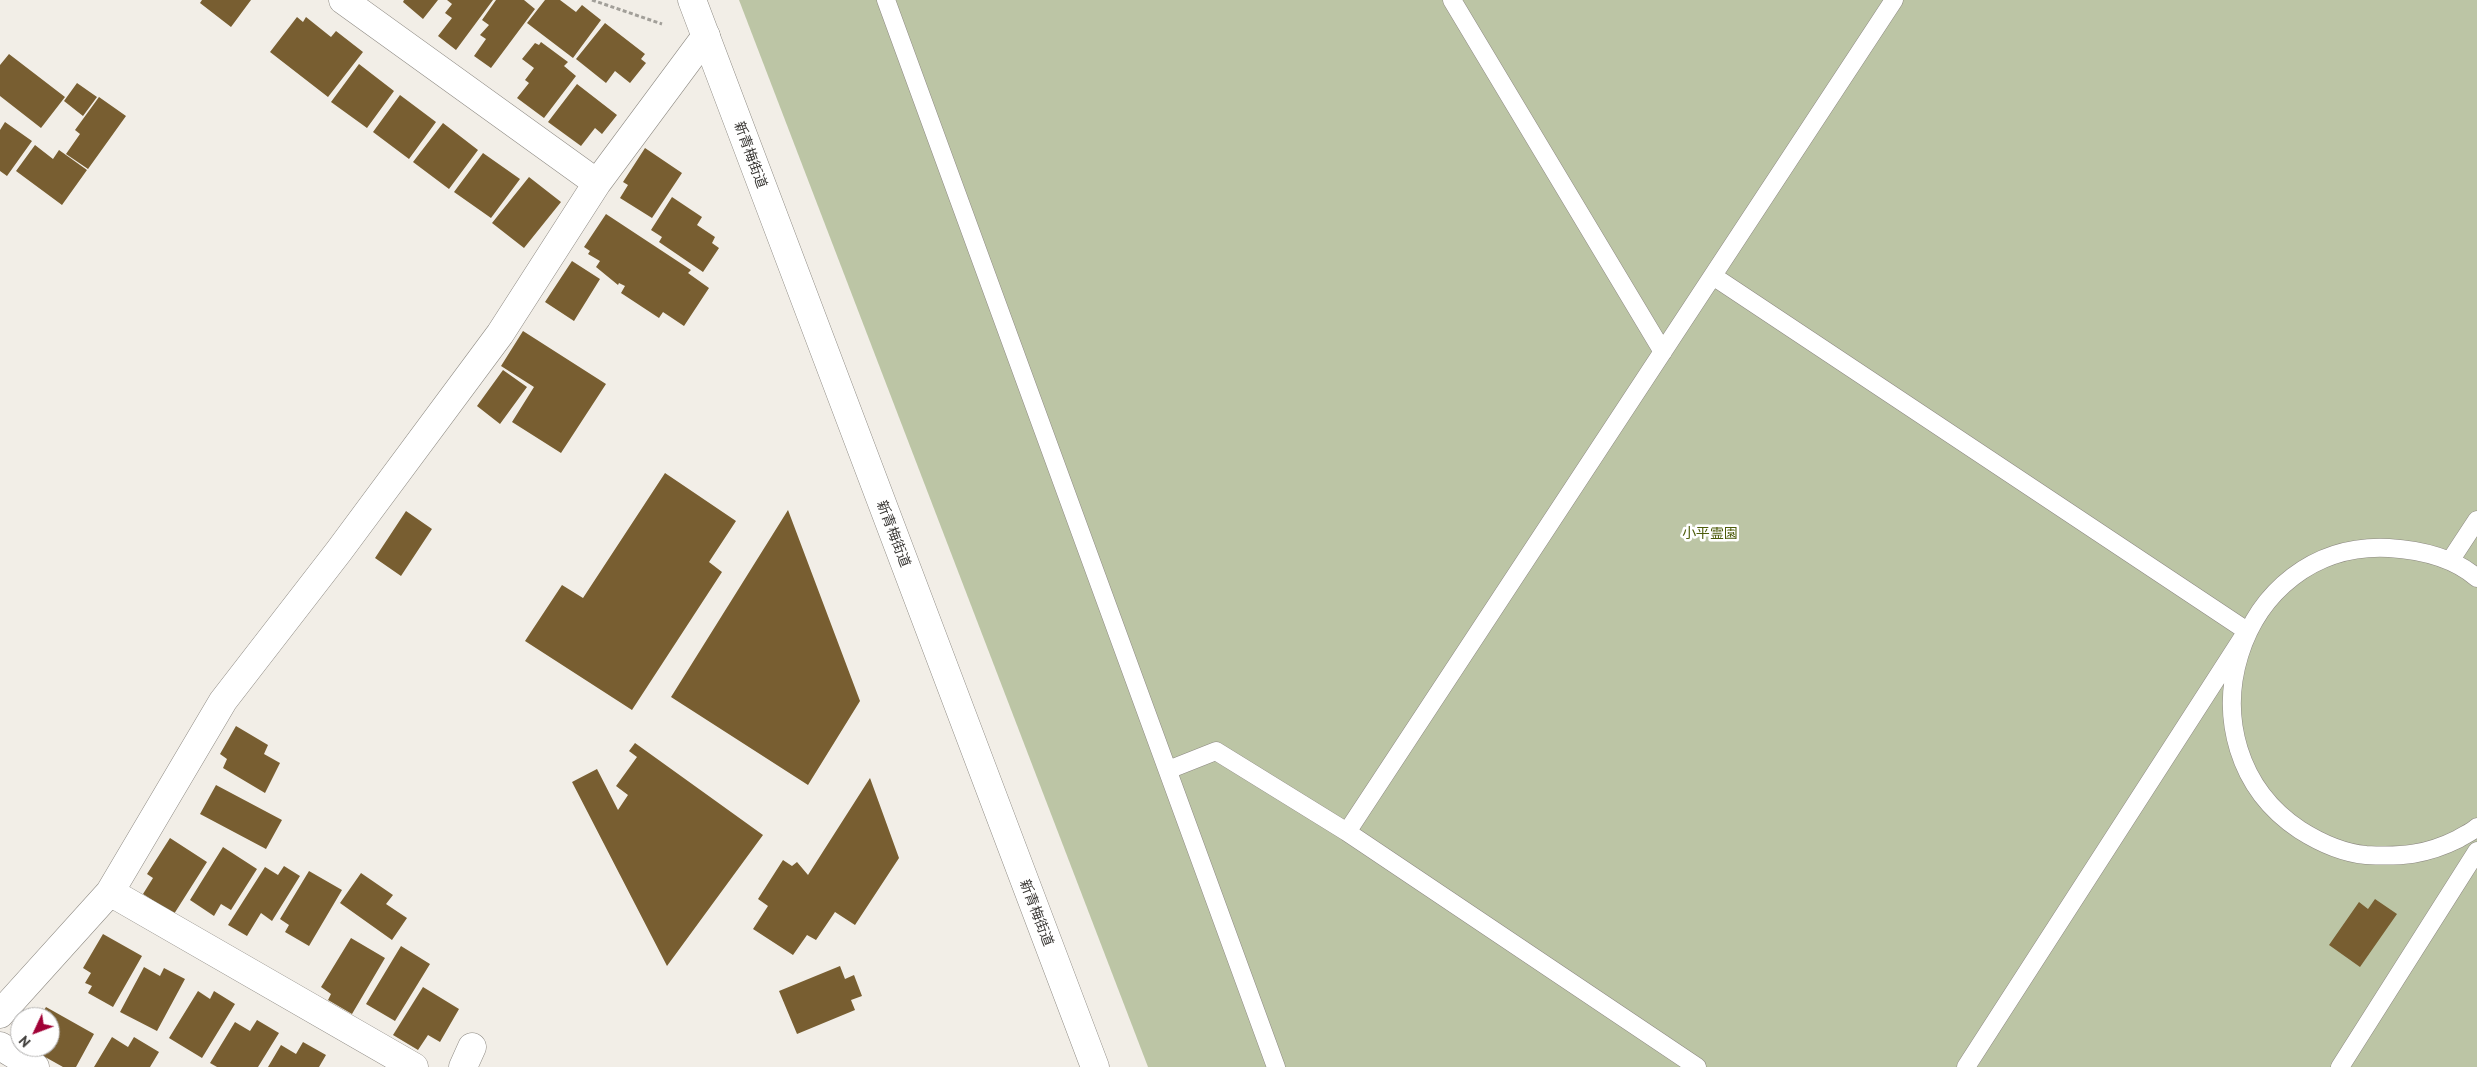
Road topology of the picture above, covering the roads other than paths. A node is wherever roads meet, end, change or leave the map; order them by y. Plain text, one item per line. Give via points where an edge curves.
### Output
1 (343, 0) edge
2 (692, 0) edge
3 (886, 0) edge
4 (1452, 0) edge
5 (1894, 0) edge
6 (706, 36) junction
7 (597, 183) junction
8 (1713, 276) junction
9 (1663, 352) junction
10 (2477, 520) edge
11 (2450, 561) junction
12 (2477, 578) edge
13 (2247, 631) junction
14 (1168, 770) junction
15 (2477, 827) edge
16 (1347, 832) junction
17 (2477, 851) edge
18 (110, 892) junction
19 (0, 1014) edge
20 (0, 1046) edge
21 (35, 1067) edge
22 (414, 1067) edge
23 (1095, 1067) edge
24 (1276, 1067) edge
25 (1697, 1067) edge
26 (1966, 1067) edge
27 (2340, 1067) edge

1 - 7 street
2 - 6 street, 新青梅街道
3 - 14 lane
4 - 9 lane
5 - 8 lane
6 - 7 street
6 - 23 street, 新青梅街道
7 - 18 street via 500,334 223,701
8 - 9 lane
8 - 13 lane
9 - 16 lane
10 - 11 lane
11 - 12 lane
11 - 13 lane via 2412,550 2372,547 2334,556 2299,573 2269,599
13 - 15 lane via 2234,670 2230,711 2239,751 2256,788 2283,819 2317,841 2357,854 2398,857 2437,849
13 - 26 lane
14 - 16 lane via 1216,751
14 - 24 lane
16 - 25 lane
17 - 27 lane
18 - 19 street
18 - 22 street
20 - 21 street

